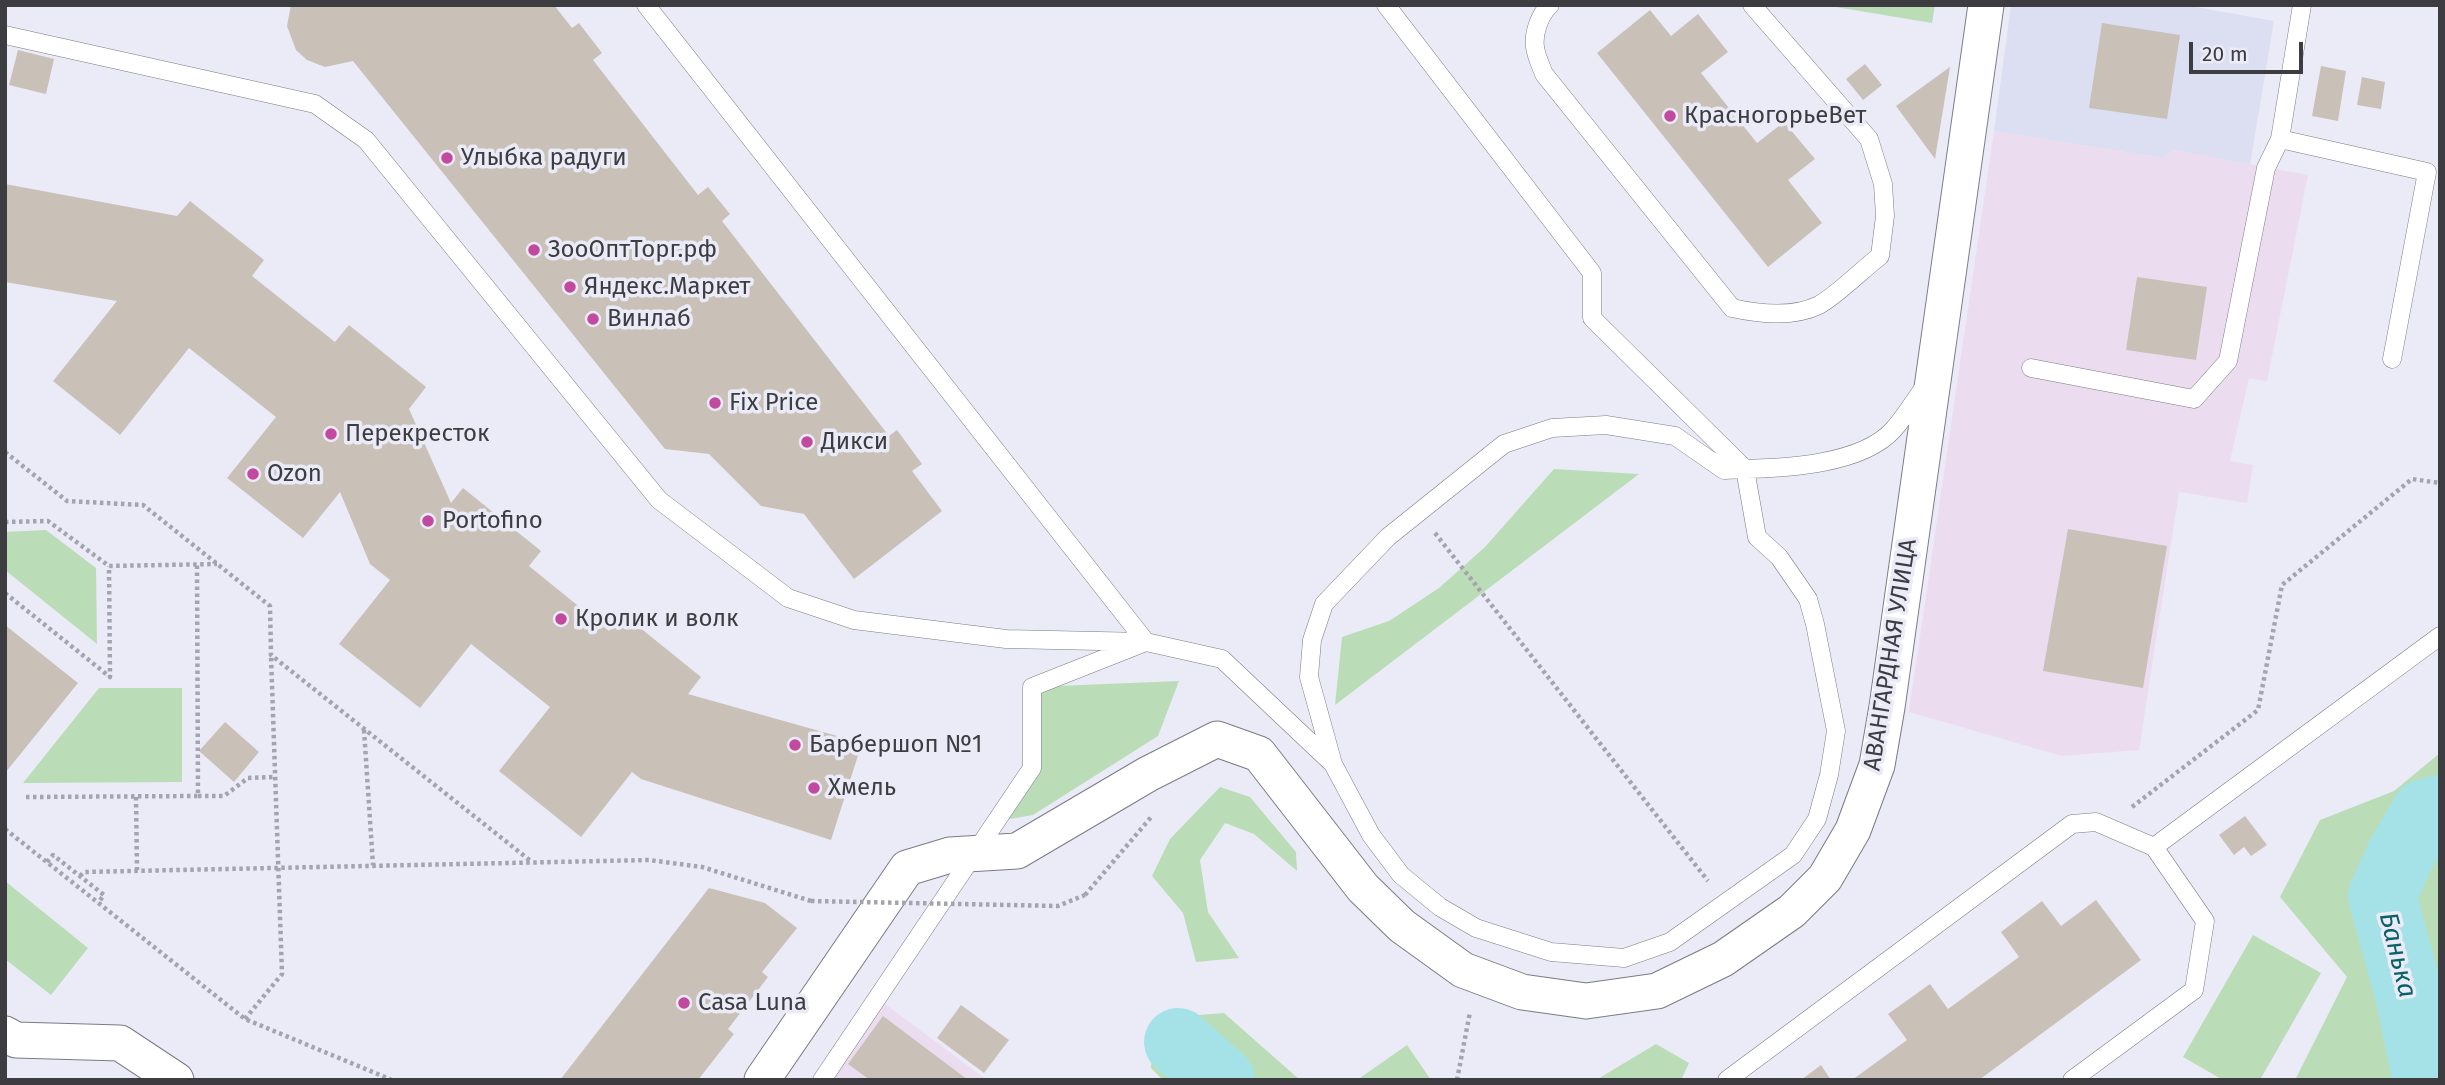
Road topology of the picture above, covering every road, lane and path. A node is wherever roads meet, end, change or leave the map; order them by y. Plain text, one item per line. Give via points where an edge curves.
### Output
1 (646, 5) edge
2 (1387, 5) edge
3 (1550, 5) edge
4 (1752, 5) edge
5 (1986, 5) edge
6 (2302, 5) edge
7 (5, 35) edge
8 (2280, 139) junction
9 (2392, 359) dead end
10 (2031, 368) dead end
11 (1933, 375) junction
12 (5, 452) edge
13 (1745, 469) junction
14 (2440, 483) edge
15 (1419, 513) junction
16 (5, 522) edge
17 (197, 564) junction
18 (218, 564) junction
19 (109, 566) junction
20 (5, 593) edge
21 (2440, 636) edge
22 (1146, 642) junction
23 (271, 655) junction
24 (364, 729) junction
25 (1333, 764) junction
26 (1148, 774) junction
27 (276, 776) junction
28 (198, 796) junction
29 (26, 797) dead end
30 (136, 797) junction
31 (2106, 826) junction
32 (5, 829) edge
33 (2154, 847) junction
34 (47, 862) junction
35 (531, 862) junction
36 (373, 865) junction
37 (278, 867) junction
38 (137, 870) junction
39 (80, 876) junction
40 (1715, 889) dead end
41 (98, 903) junction
42 (1476, 975) junction
43 (245, 1020) junction
44 (5, 1034) edge
45 (176, 1080) edge
46 (392, 1080) edge
47 (761, 1080) edge
48 (822, 1080) edge
49 (1457, 1080) edge
50 (1727, 1080) edge
51 (2072, 1080) edge

1 - 22 lane
2 - 13 lane via 1592,273 1592,318
3 - 4 lane via 1537,27 1535,47 1544,74 1732,308 1788,313 1819,305 1880,256 1883,184 1870,139
5 - 11 street, АВАНГАРДНАЯ УЛИЦА
6 - 8 lane
7 - 22 lane via 315,104 366,139 659,500 788,598 854,620 1006,639
8 - 9 lane via 2427,172
8 - 10 lane via 2266,168 2228,361 2194,400
11 - 13 lane via 1892,432 1864,449 1794,467
11 - 42 street, АВАНГАРДНАЯ УЛИЦА via 1877,765 1853,830 1825,878 1792,911 1723,959 1657,991 1586,1001 1522,992
12 - 18 path via 67,501 144,505
13 - 15 lane via 1724,470 1675,436 1606,425 1552,428 1504,444
13 - 25 lane via 1757,537 1779,558 1808,599 1836,731 1817,819 1793,855 1670,942 1624,958 1551,952 1476,928 1440,907 1401,875 1371,835
14 - 31 path via 2412,479 2282,585 2258,710
15 - 25 lane via 1388,537 1324,604 1312,640 1309,677
15 - 40 path
16 - 19 path via 48,521
17 - 18 path
17 - 19 path
17 - 28 path
18 - 23 path via 270,606
19 - 20 path via 110,677
21 - 33 lane
22 - 25 lane via 1222,659
22 - 48 lane via 1032,687 1032,768
23 - 24 path
23 - 27 path
24 - 35 path
24 - 36 path
26 - 35 path, bridge via 1161,806 1085,895 1058,906 811,901 702,867 649,860
26 - 42 street, АВАНГАРДНАЯ УЛИЦА via 1217,739 1259,754 1363,888 1402,926
26 - 47 street, АВАНГАРДНАЯ УЛИЦА via 1017,851 950,855 907,868
27 - 28 path via 248,778 223,796
27 - 37 path
28 - 30 path
29 - 30 path
30 - 38 path
31 - 33 lane
31 - 50 lane via 2072,824
32 - 34 path
33 - 51 lane via 2205,921 2194,990
34 - 39 path via 53,855
34 - 41 path
35 - 36 path
36 - 37 path
37 - 38 path
37 - 43 path via 282,974
38 - 39 path via 83,872
39 - 41 path via 104,895
41 - 43 path
42 - 49 path
43 - 46 path
44 - 45 street via 16,1040 120,1043

